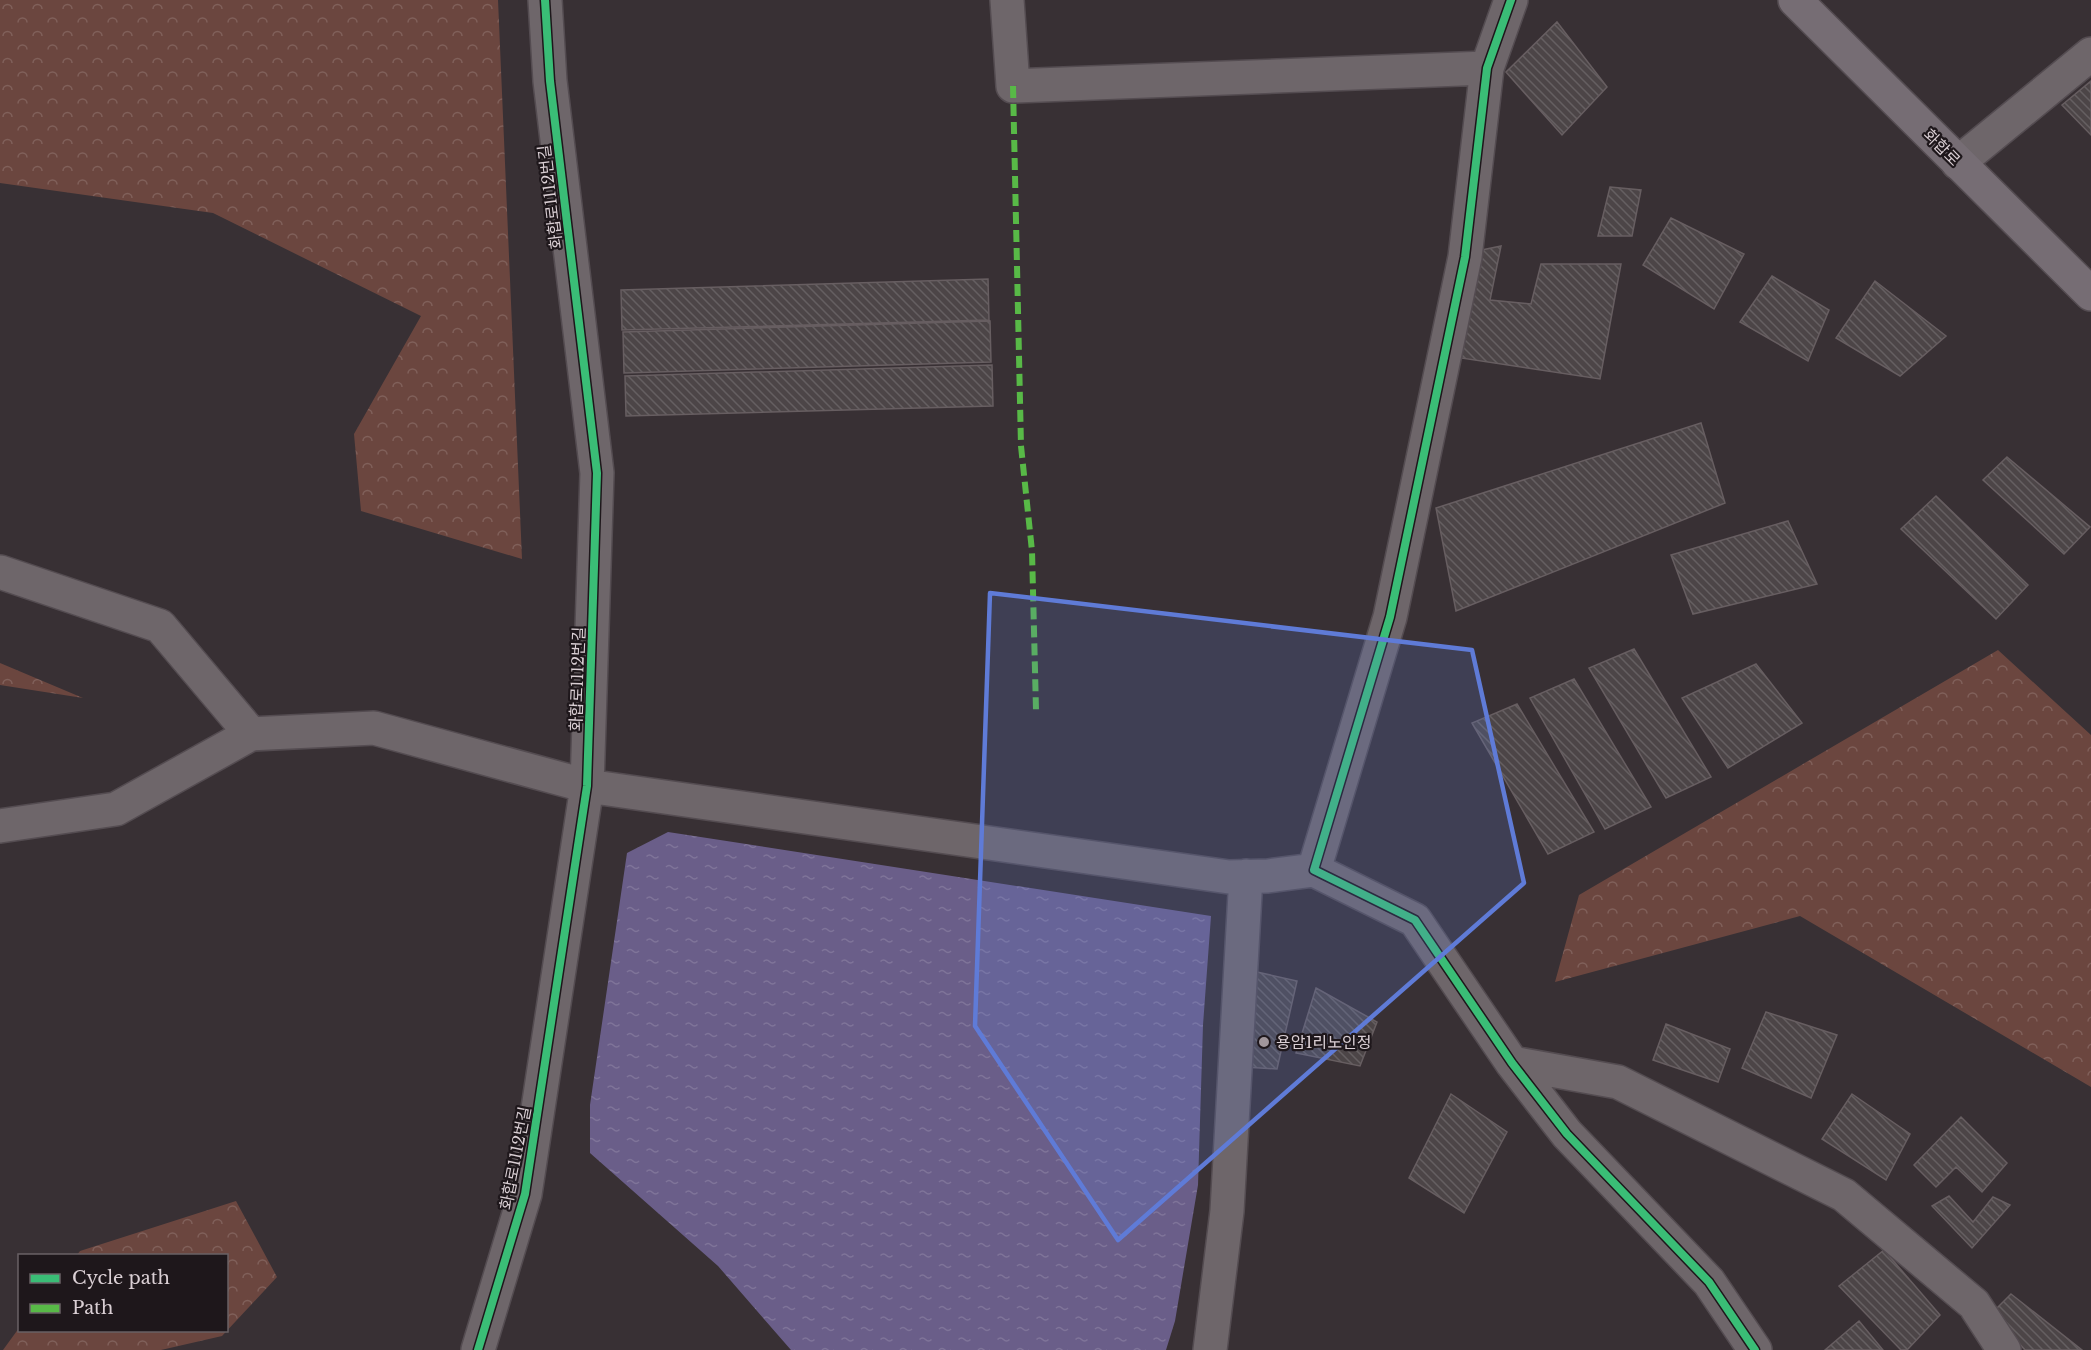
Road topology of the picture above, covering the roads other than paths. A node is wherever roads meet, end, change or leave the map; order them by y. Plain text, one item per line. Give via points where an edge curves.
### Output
1 (545, 0) edge
2 (1007, 0) edge
3 (1511, 0) edge
4 (1795, 0) edge
5 (2091, 54) edge
6 (1487, 68) junction
7 (1958, 163) junction
8 (2091, 294) edge
9 (0, 572) edge
10 (251, 734) junction
11 (587, 786) junction
12 (0, 826) edge
13 (1314, 870) junction
14 (1246, 876) junction
15 (1512, 1063) junction
16 (478, 1350) edge
17 (1210, 1350) edge
18 (1755, 1350) edge
19 (2004, 1350) edge

1 - 11 street, 화합로1112번길 via 550,81 597,473
2 - 6 street via 1013,86
3 - 6 street
4 - 7 main road, 화합로
5 - 7 street
6 - 13 street via 1465,257 1390,617
7 - 8 main road, 화합로
9 - 10 street via 160,626
10 - 11 street via 374,728
10 - 12 street via 116,809
11 - 14 street via 1229,877
11 - 16 street, 화합로1112번길 via 525,1194
13 - 14 street
13 - 15 street via 1415,920
14 - 17 street via 1227,1211
15 - 18 street via 1567,1134 1709,1282
15 - 19 street via 1618,1082 1845,1195 1974,1304

